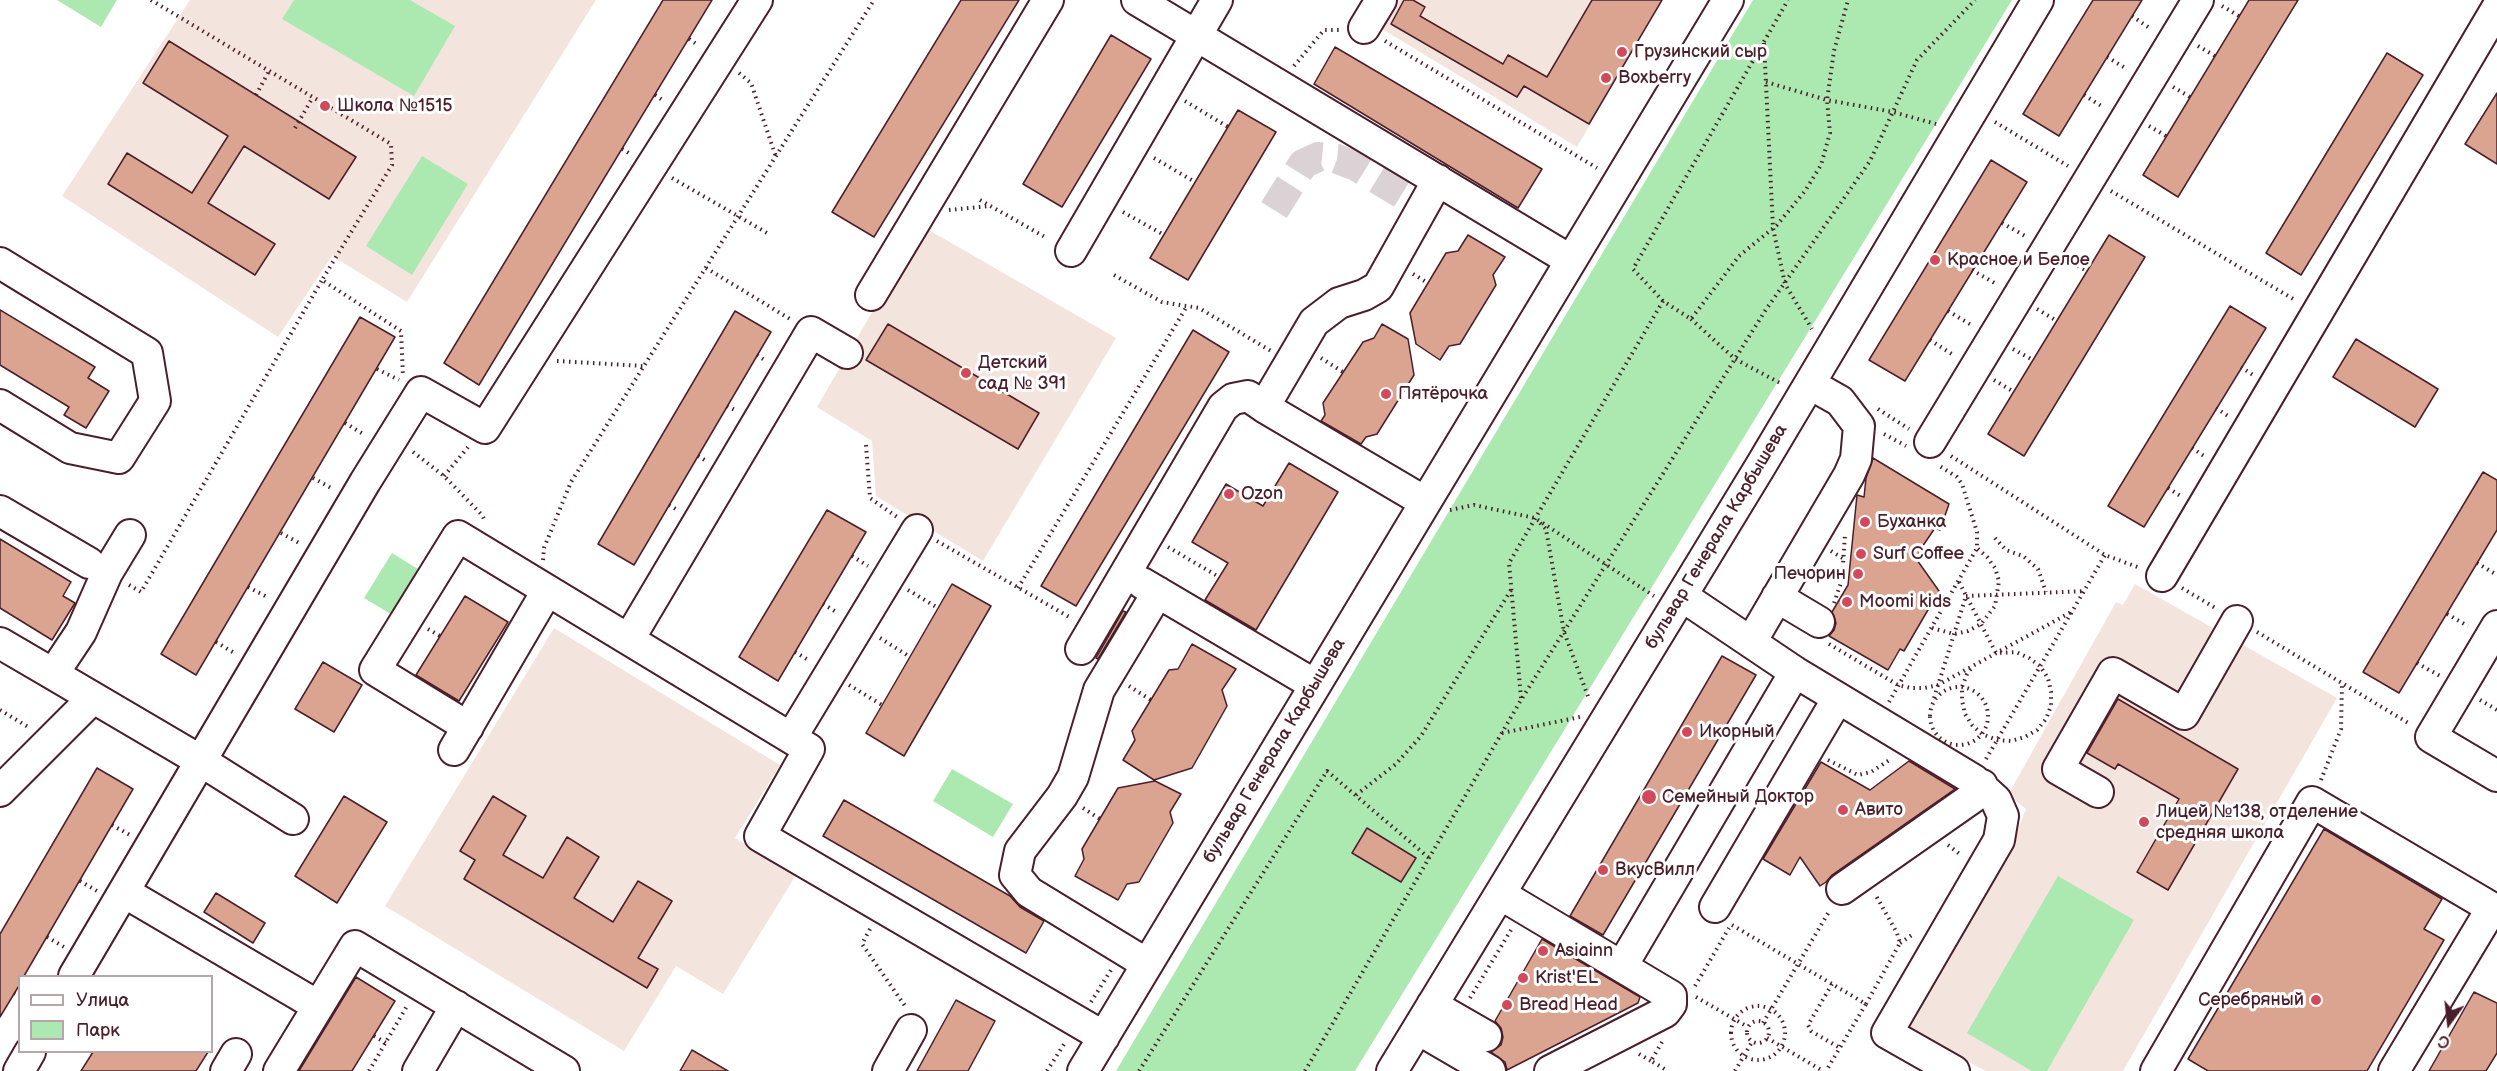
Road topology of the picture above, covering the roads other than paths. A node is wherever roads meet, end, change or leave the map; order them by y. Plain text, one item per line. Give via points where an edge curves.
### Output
1 (757, 0) edge
2 (1048, 0) edge
3 (1137, 0) edge
4 (1217, 0) edge
5 (1381, 0) edge
6 (1728, 0) edge
7 (2038, 0) edge
8 (2209, 3) edge
9 (2497, 8) edge
10 (1364, 28) road end
11 (1196, 35) junction
12 (1438, 180) junction
13 (1071, 251) dead end
14 (1570, 260) junction
15 (0, 263) edge
16 (871, 295) dead end
17 (847, 353) dead end
18 (1812, 380) junction
19 (0, 405) edge
20 (1264, 407) junction
21 (1925, 451) road end
22 (1420, 510) junction
23 (0, 512) edge
24 (917, 530) road end
25 (130, 535) dead end
26 (98, 568) junction
27 (2162, 576) dead end
28 (1141, 582) junction
29 (544, 589) junction
30 (1777, 597) junction
31 (1677, 604) junction
32 (1124, 611) dead end
33 (2237, 621) dead end
34 (1823, 622) road end
35 (2497, 626) edge
36 (1088, 637) road end
37 (629, 639) junction
38 (1751, 642) junction
39 (0, 643) edge
40 (1795, 672) junction
41 (52, 674) junction
42 (1315, 685) junction
43 (93, 698) junction
44 (1838, 698) junction
45 (791, 738) junction
46 (201, 761) junction
47 (1983, 773) junction
48 (2497, 776) edge
49 (0, 791) edge
50 (2098, 792) dead end
51 (293, 819) dead end
52 (1853, 881) road end
53 (124, 892) junction
54 (1500, 894) junction
55 (1723, 916) road end
56 (1147, 964) junction
57 (1623, 966) junction
58 (75, 975) edge
59 (318, 1006) junction
60 (456, 1006) junction
61 (1425, 1017) junction
62 (911, 1030) road end
63 (1104, 1036) junction
64 (1486, 1036) dead end
65 (29, 1053) edge
66 (19, 1071) edge
67 (279, 1071) edge
68 (418, 1071) edge
69 (564, 1071) edge
70 (888, 1071) edge
71 (1083, 1071) edge
72 (1392, 1071) edge
73 (1490, 1071) edge
74 (1550, 1071) edge
75 (1953, 1071) edge
76 (2156, 1071) edge
77 (2394, 1071) edge

1 - 46 street via 485,428 421,392
2 - 16 street
3 - 11 street
4 - 11 street
5 - 10 street
6 - 14 street, бульвар Генерала Карбышева
7 - 18 street, бульвар Генерала Карбышева
8 - 21 street via 2090,178
9 - 27 street
11 - 12 street
11 - 13 street
12 - 14 street
12 - 20 street via 1413,200 1378,286 1340,303 1314,322
14 - 22 street, бульвар Генерала Карбышева
15 - 19 street via 147,353 155,401 119,458 70,448
17 - 37 street via 811,332
18 - 30 street via 1840,401 1859,426 1856,459
18 - 31 street, бульвар Генерала Карбышева
20 - 22 street
20 - 28 street via 1248,396 1233,399 1223,408 1148,534
22 - 42 street, бульвар Генерала Карбышева
23 - 26 street
24 - 45 street
25 - 26 street
26 - 41 street via 81,632
28 - 32 street
28 - 36 street
28 - 42 street
28 - 56 street via 1072,777 1020,850 1015,875 1029,892
29 - 29 street via 461,738 375,670 458,536
29 - 37 street
30 - 34 street
30 - 38 street
31 - 38 street
31 - 54 street, бульвар Генерала Карбышева via 1598,721
33 - 50 street via 2184,714 2113,673 2058,769
35 - 48 street via 2431,737
37 - 45 street
38 - 40 street
39 - 41 street
40 - 44 street
40 - 57 street
41 - 43 street
42 - 56 street, бульвар Генерала Карбышева
43 - 46 street
43 - 49 street
44 - 47 street via 1914,744
44 - 55 street
45 - 63 street via 809,749 760,836
46 - 51 street
46 - 53 street
47 - 52 street via 1974,795
47 - 75 street via 2003,816 1999,840 1887,1033
53 - 58 street
53 - 59 street
54 - 57 street
54 - 61 street, бульвар Генерала Карбышева
56 - 63 street, бульвар Генерала Карбышева
57 - 74 street via 1668,993 1668,1009
59 - 60 street via 355,946
59 - 67 street
60 - 68 street
60 - 69 street
61 - 64 street
61 - 72 street, бульвар Генерала Карбышева
61 - 73 street
62 - 70 street
63 - 71 street, бульвар Генерала Карбышева
65 - 66 street
76 - 77 street via 2312,802 2492,908

